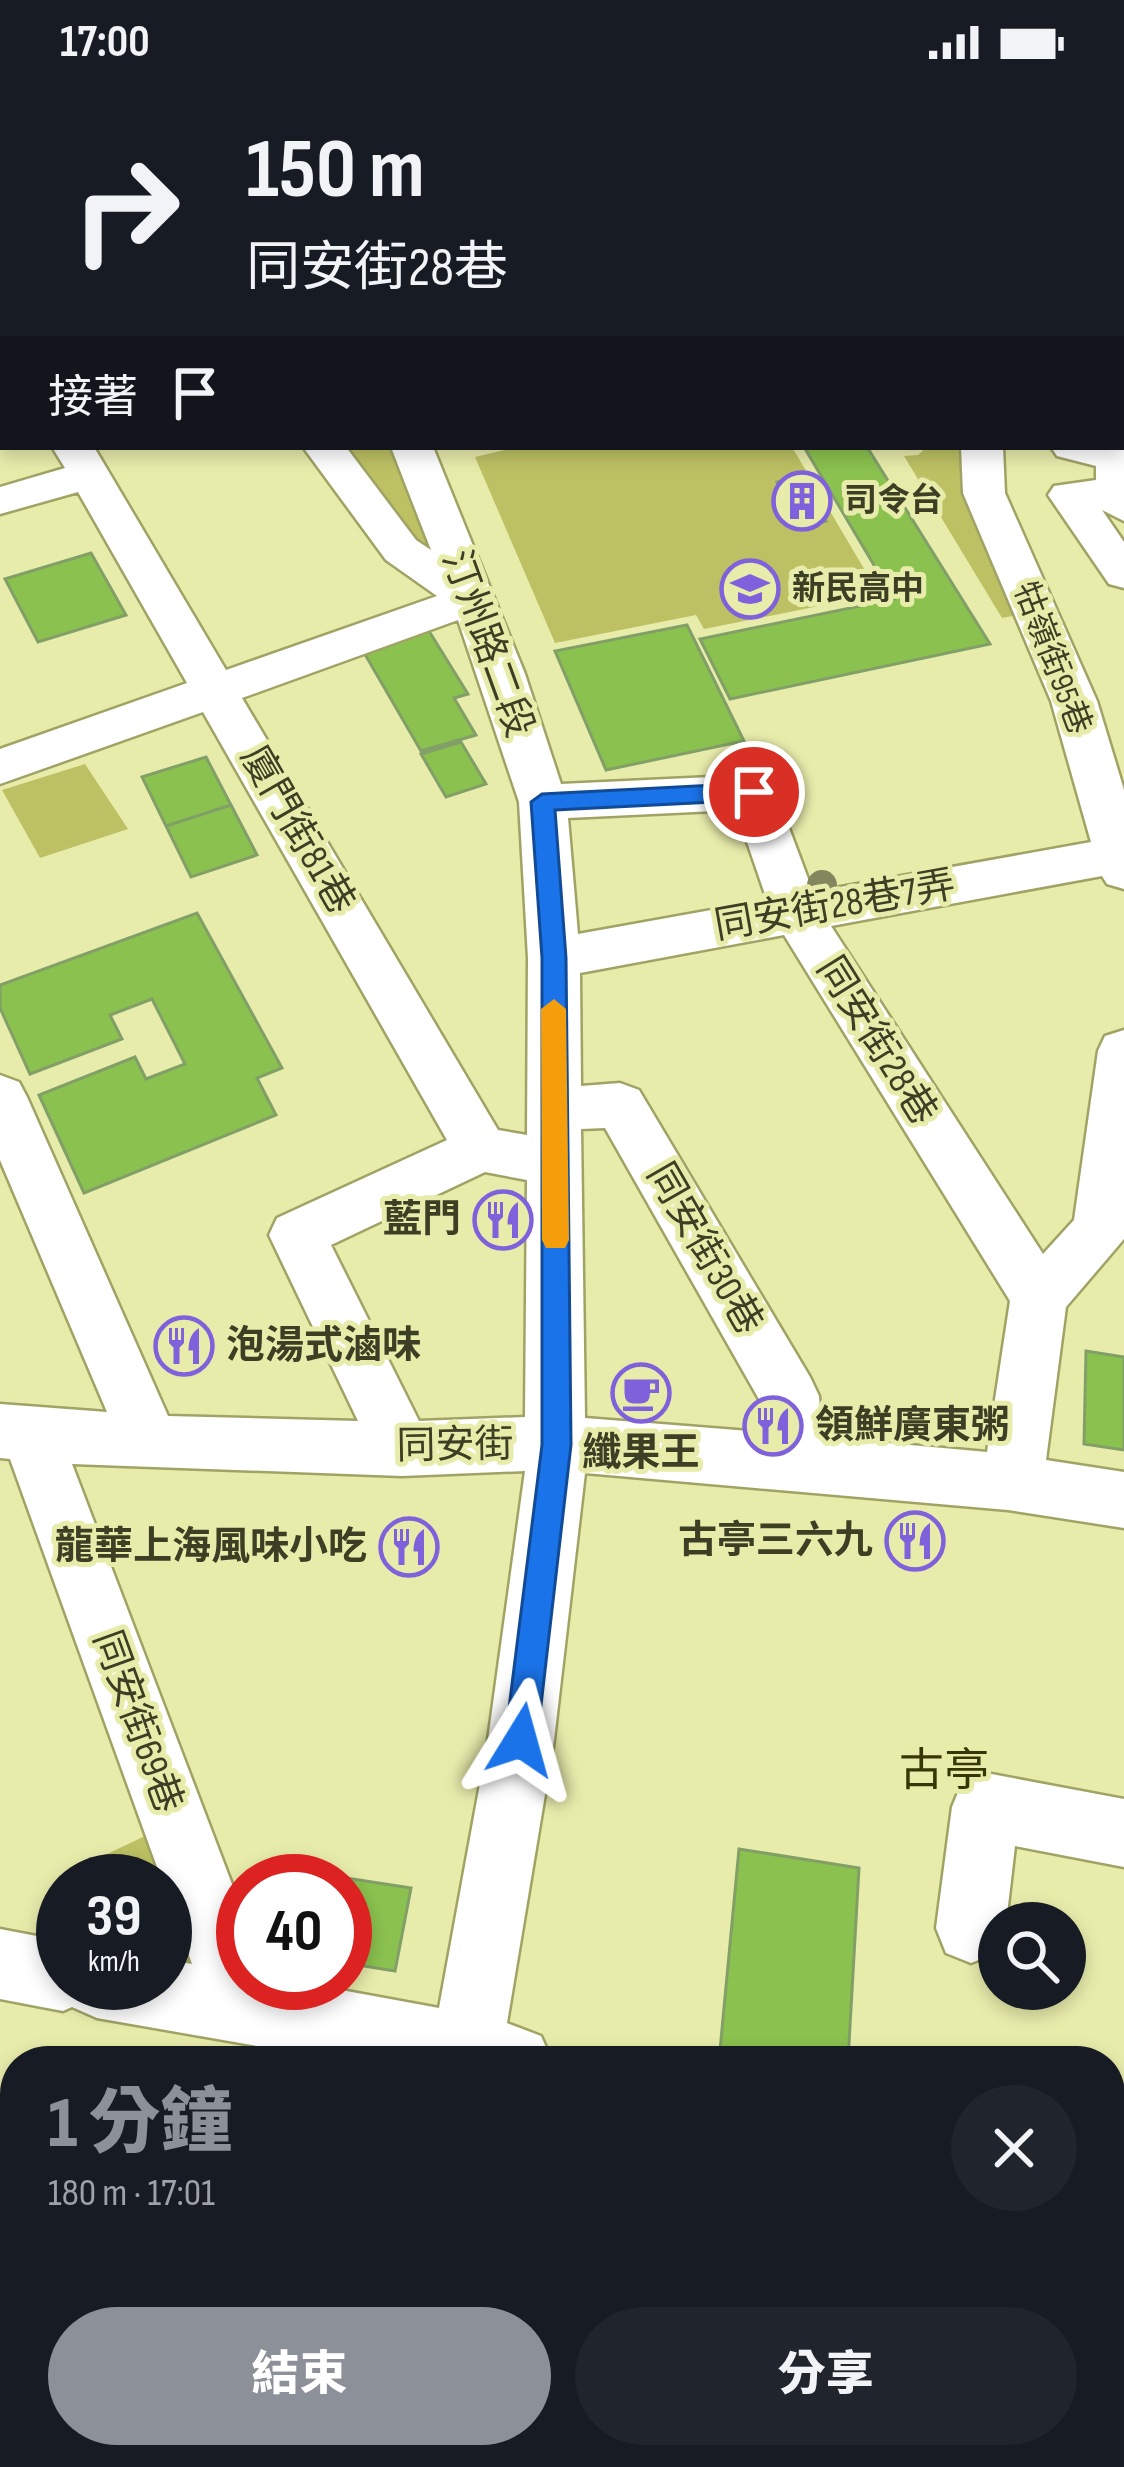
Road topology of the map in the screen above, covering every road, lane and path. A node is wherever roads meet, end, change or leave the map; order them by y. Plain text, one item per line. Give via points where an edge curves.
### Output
1 (326, 450) edge
2 (413, 450) edge
3 (982, 450) edge
4 (1085, 450) edge
5 (81, 461) edge
6 (1121, 490) edge
7 (984, 493) junction
8 (0, 501) edge
9 (1124, 574) edge
10 (472, 598) junction
11 (215, 690) junction
12 (0, 767) edge
13 (542, 802) junction
14 (1120, 863) edge
15 (796, 913) junction
16 (554, 958) junction
17 (1124, 1051) edge
18 (0, 1097) edge
19 (555, 1135) junction
20 (482, 1149) junction
21 (1039, 1298) junction
22 (15, 1432) edge
23 (149, 1443) junction
24 (556, 1445) junction
25 (402, 1449) junction
26 (791, 1460) junction
27 (1008, 1482) junction
28 (1124, 1500) edge
29 (1124, 1833) edge
30 (971, 1928) dead end
31 (0, 1964) edge
32 (36, 1971) edge
33 (192, 2002) edge
34 (244, 2012) junction
35 (425, 2046) edge
36 (484, 2046) edge

1 - 10 street via 401,550
2 - 10 street, 汀州路二段
3 - 7 street, 牯嶺街95巷
4 - 6 street via 1118,458
5 - 8 street
5 - 11 street, 廈門街81巷
6 - 7 street
6 - 9 street via 1069,495
7 - 14 street, 牯嶺街95巷 via 1074,701
10 - 11 street
10 - 13 street, 汀州路二段
11 - 12 street
11 - 20 street, 廈門街81巷
13 - 15 street, 同安街28巷 via 754,792
13 - 16 street, 汀州路二段
14 - 15 street, 同安街28巷7弄
15 - 16 street, 同安街28巷7弄
15 - 21 street, 同安街28巷
16 - 19 street, 汀州路二段
17 - 21 street via 1101,1229
18 - 23 street
19 - 20 street
19 - 24 street, 汀州路二段
19 - 26 street, 同安街30巷 via 620,1105 789,1396
20 - 25 street via 297,1235
21 - 27 street
22 - 23 street, 同安街
22 - 34 street, 同安街69巷
23 - 25 street, 同安街
24 - 25 street, 同安街
24 - 26 street, 同安街
24 - 36 street, 汀州路二段
26 - 27 street, 同安街
27 - 28 street, 同安街
29 - 30 street via 986,1807
31 - 32 street
33 - 34 street
34 - 35 street

